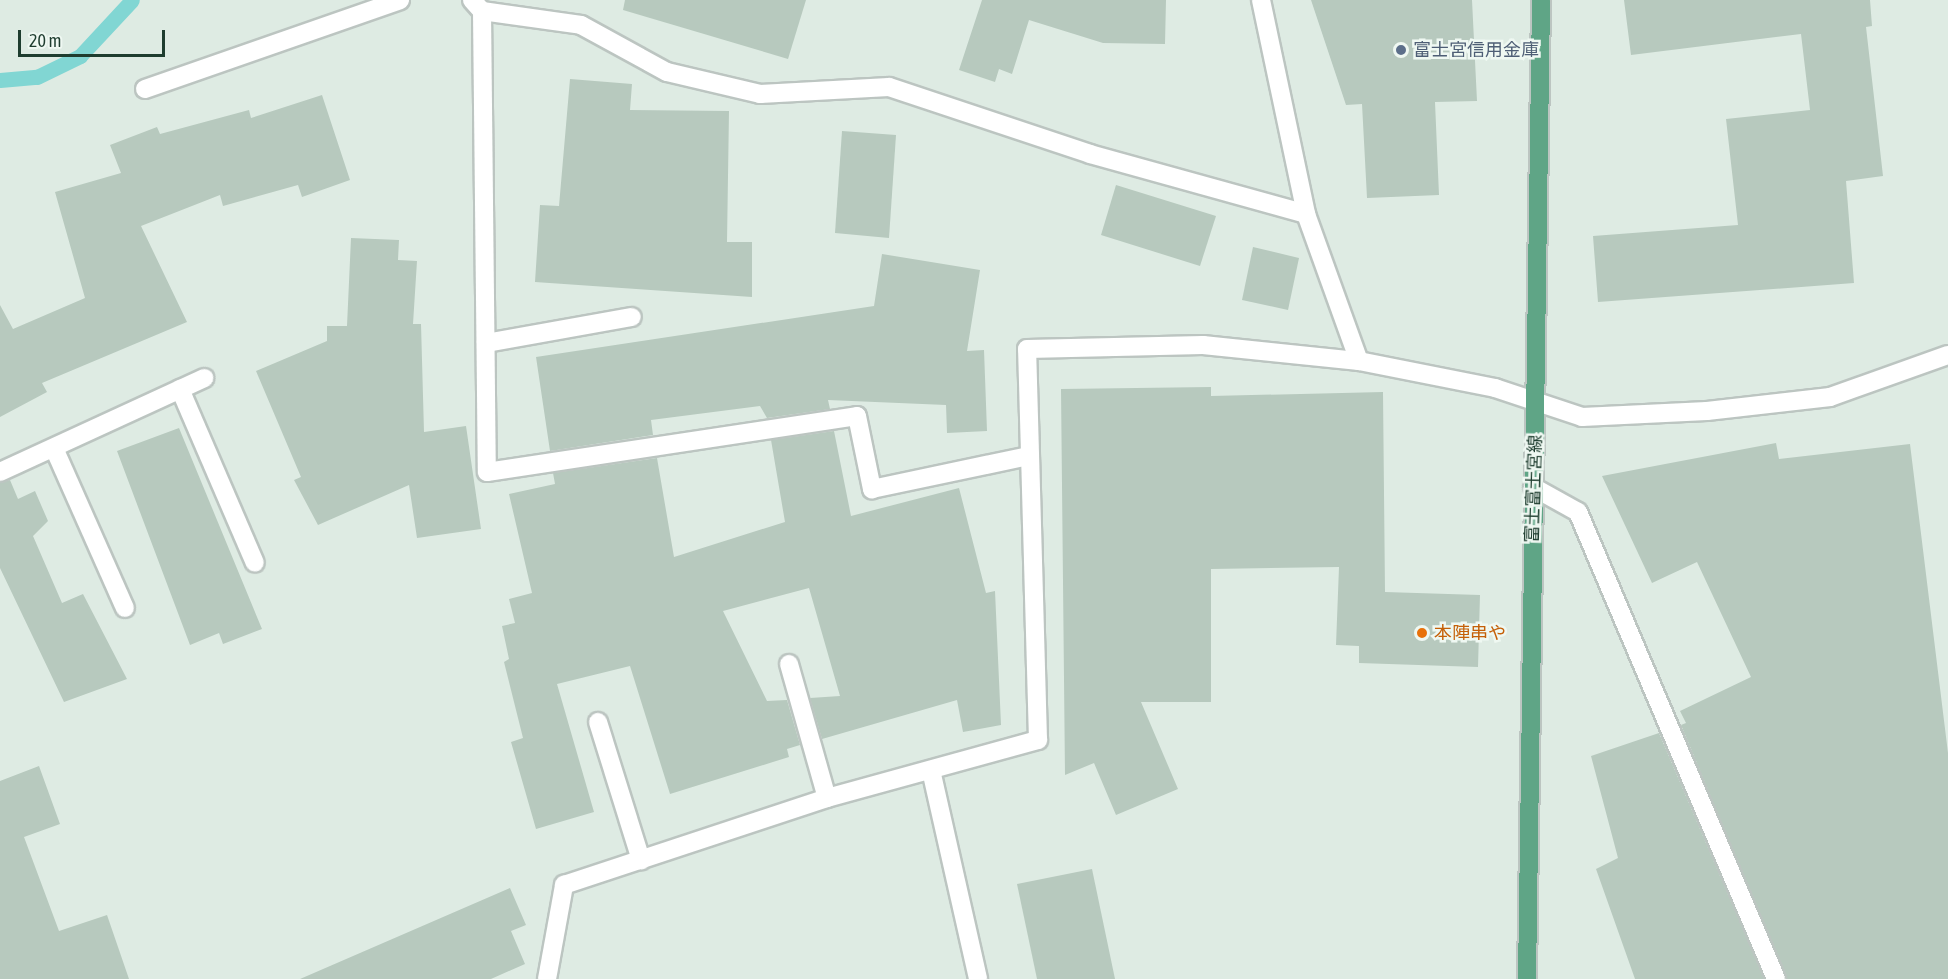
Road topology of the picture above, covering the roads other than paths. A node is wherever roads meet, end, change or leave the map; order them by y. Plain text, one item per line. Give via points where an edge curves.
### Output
1 (400, 0) edge
2 (1261, 0) edge
3 (1541, 0) edge
4 (477, 6) edge
5 (145, 89) dead end
6 (1306, 214) junction
7 (632, 317) dead end
8 (486, 343) junction
9 (1948, 356) edge
10 (1359, 361) junction
11 (204, 378) dead end
12 (180, 389) junction
13 (1537, 402) junction
14 (54, 448) junction
15 (1029, 456) junction
16 (0, 472) edge
17 (1533, 487) junction
18 (255, 563) dead end
19 (125, 608) dead end
20 (789, 664) dead end
21 (598, 722) dead end
22 (931, 770) junction
23 (827, 798) junction
24 (641, 860) junction
25 (547, 979) edge
26 (978, 979) edge
27 (1527, 979) edge
28 (1776, 979) edge

1 - 5 street
2 - 6 street
3 - 13 main road, 富士富士宮線
4 - 6 street via 581,25 667,72 759,94 889,87 1090,154
4 - 8 street
6 - 10 street
7 - 8 street
8 - 15 street via 487,472 857,416 872,489
9 - 13 street via 1830,397 1707,411 1582,417
10 - 13 street
10 - 15 street via 1203,345 1027,349
11 - 12 street
12 - 14 street
12 - 18 street
13 - 17 main road, 富士富士宮線
14 - 16 street
14 - 19 street
15 - 22 street via 1038,740
17 - 27 main road, 富士富士宮線
17 - 28 street via 1578,512
20 - 23 street
21 - 24 street
22 - 23 street
22 - 26 street
23 - 24 street
24 - 25 street via 564,885

